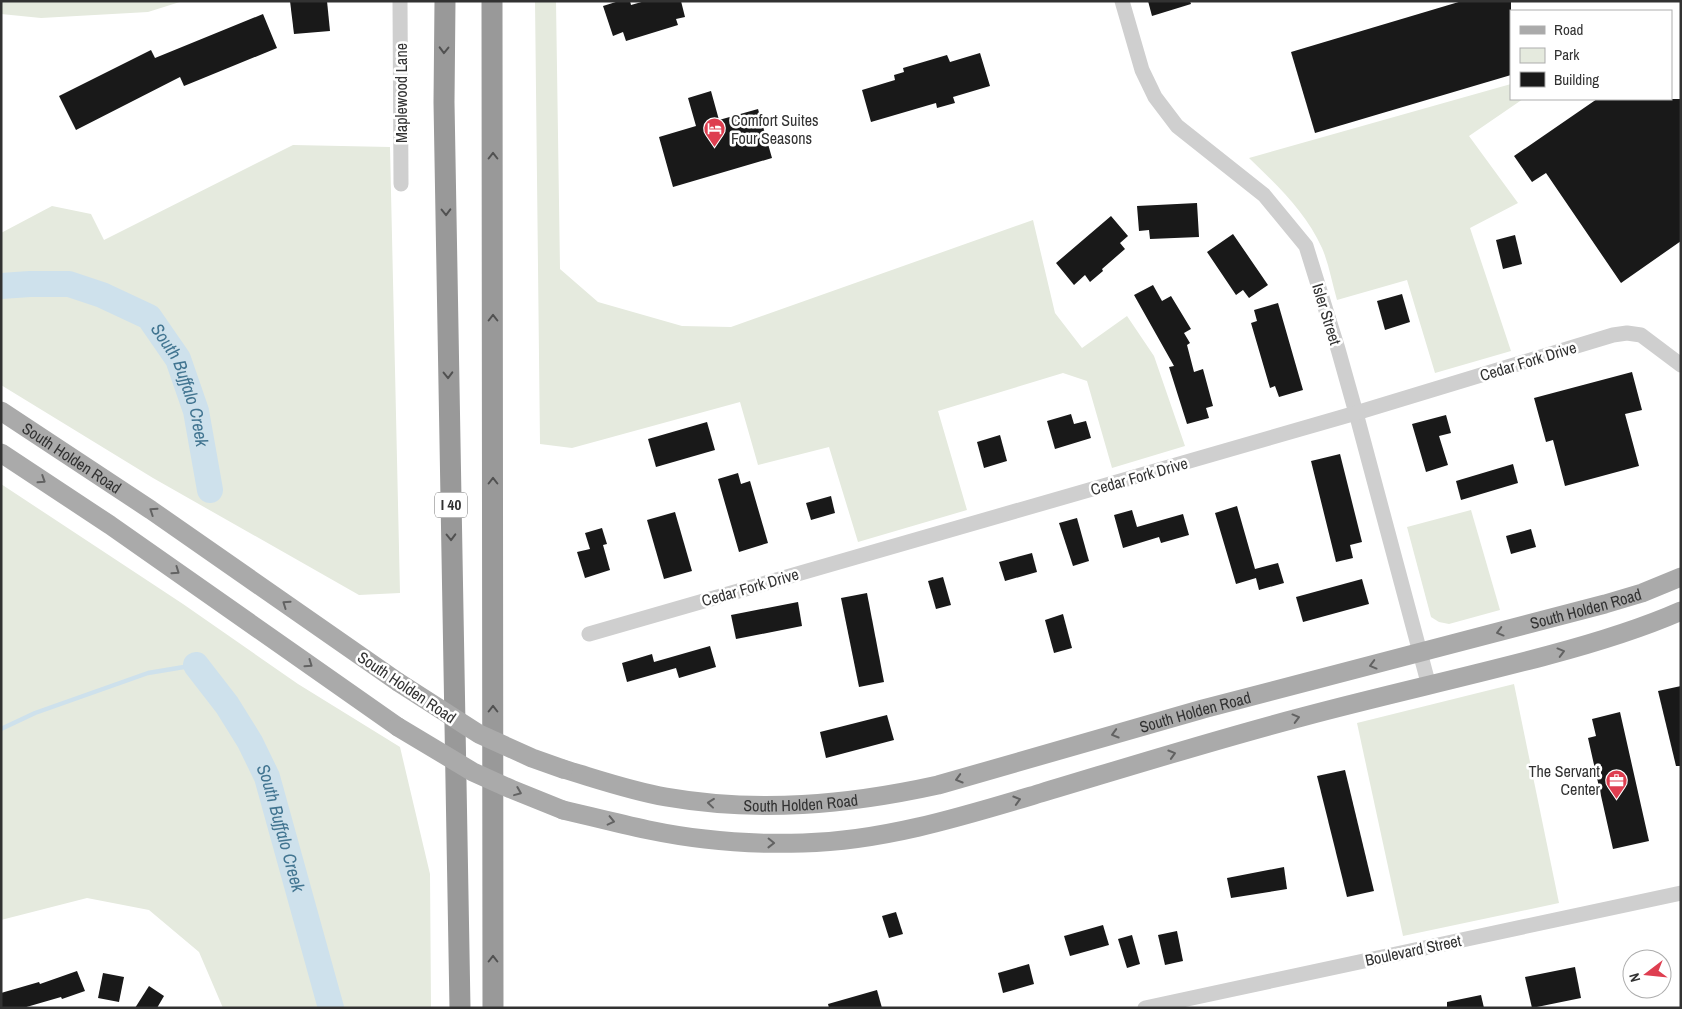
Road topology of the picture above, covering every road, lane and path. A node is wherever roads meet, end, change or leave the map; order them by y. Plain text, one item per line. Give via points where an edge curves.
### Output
1 (400, 1) edge
2 (445, 1) edge
3 (492, 1) edge
4 (1122, 1) edge
5 (401, 184) dead end
6 (1681, 365) edge
7 (1, 411) edge
8 (1356, 413) junction
9 (1, 453) edge
10 (1681, 577) edge
11 (1681, 611) edge
12 (589, 634) dead end
13 (1420, 652) junction
14 (1429, 686) junction
15 (1681, 893) edge
16 (460, 1008) edge
17 (493, 1008) edge
18 (1145, 1008) edge

1 - 5 street, Maplewood Lane
2 -> 16 highway, I 40 via 444,112
17 -> 3 highway
4 - 8 street, Isler Street via 1142,70 1155,97 1177,126 1264,195 1306,246
6 - 8 street, Cedar Fork Drive via 1641,335 1613,334
13 -> 7 main road, South Holden Road, bridge via 1203,709 938,785 859,800 780,807 739,806 664,797 563,769 479,734
8 - 12 street, Cedar Fork Drive
8 - 13 street, Isler Street
9 -> 14 main road, South Holden Road, bridge via 110,525 398,727 473,772 563,810 704,839 806,843 902,830 981,811 1256,729
10 -> 13 main road, South Holden Road via 1605,604
14 -> 11 main road, South Holden Road via 1597,642
13 - 14 street, Isler Street
15 - 18 street, Boulevard Street

